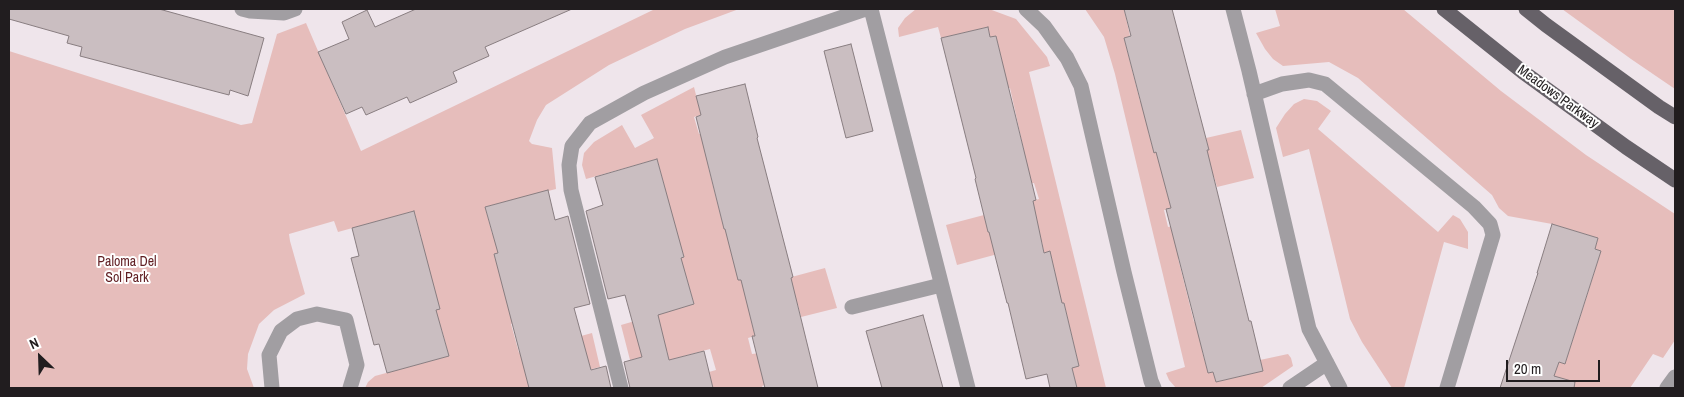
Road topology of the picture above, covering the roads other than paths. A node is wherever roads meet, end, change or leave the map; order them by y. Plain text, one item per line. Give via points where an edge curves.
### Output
1 (242, 9) edge
2 (295, 9) edge
3 (866, 9) edge
4 (871, 9) edge
5 (1026, 9) edge
6 (1233, 9) edge
7 (1444, 9) edge
8 (1526, 9) edge
9 (1254, 94) junction
10 (1675, 116) edge
11 (1675, 180) edge
12 (941, 284) junction
13 (852, 307) dead end
14 (1327, 363) junction
15 (1675, 377) edge
16 (272, 388) edge
17 (350, 388) edge
18 (621, 388) edge
19 (968, 388) edge
20 (1154, 388) edge
21 (1290, 388) edge
22 (1340, 388) edge
23 (1447, 388) edge
24 (1667, 388) edge

1 - 2 street via 284,13
3 - 18 street via 725,57 644,93 590,123 572,146 570,190
4 - 12 street
5 - 20 street via 1044,26 1067,58 1081,86
6 - 9 street
7 - 11 main road, Meadows Parkway via 1522,72
8 - 10 main road
9 - 14 street via 1309,329
9 - 23 street via 1282,84 1310,80 1325,84 1474,207 1490,224 1493,235
12 - 13 street
12 - 19 street
14 - 21 street
14 - 22 street
15 - 24 street
16 - 17 street via 269,355 281,330 297,320 317,314 346,320 357,365

